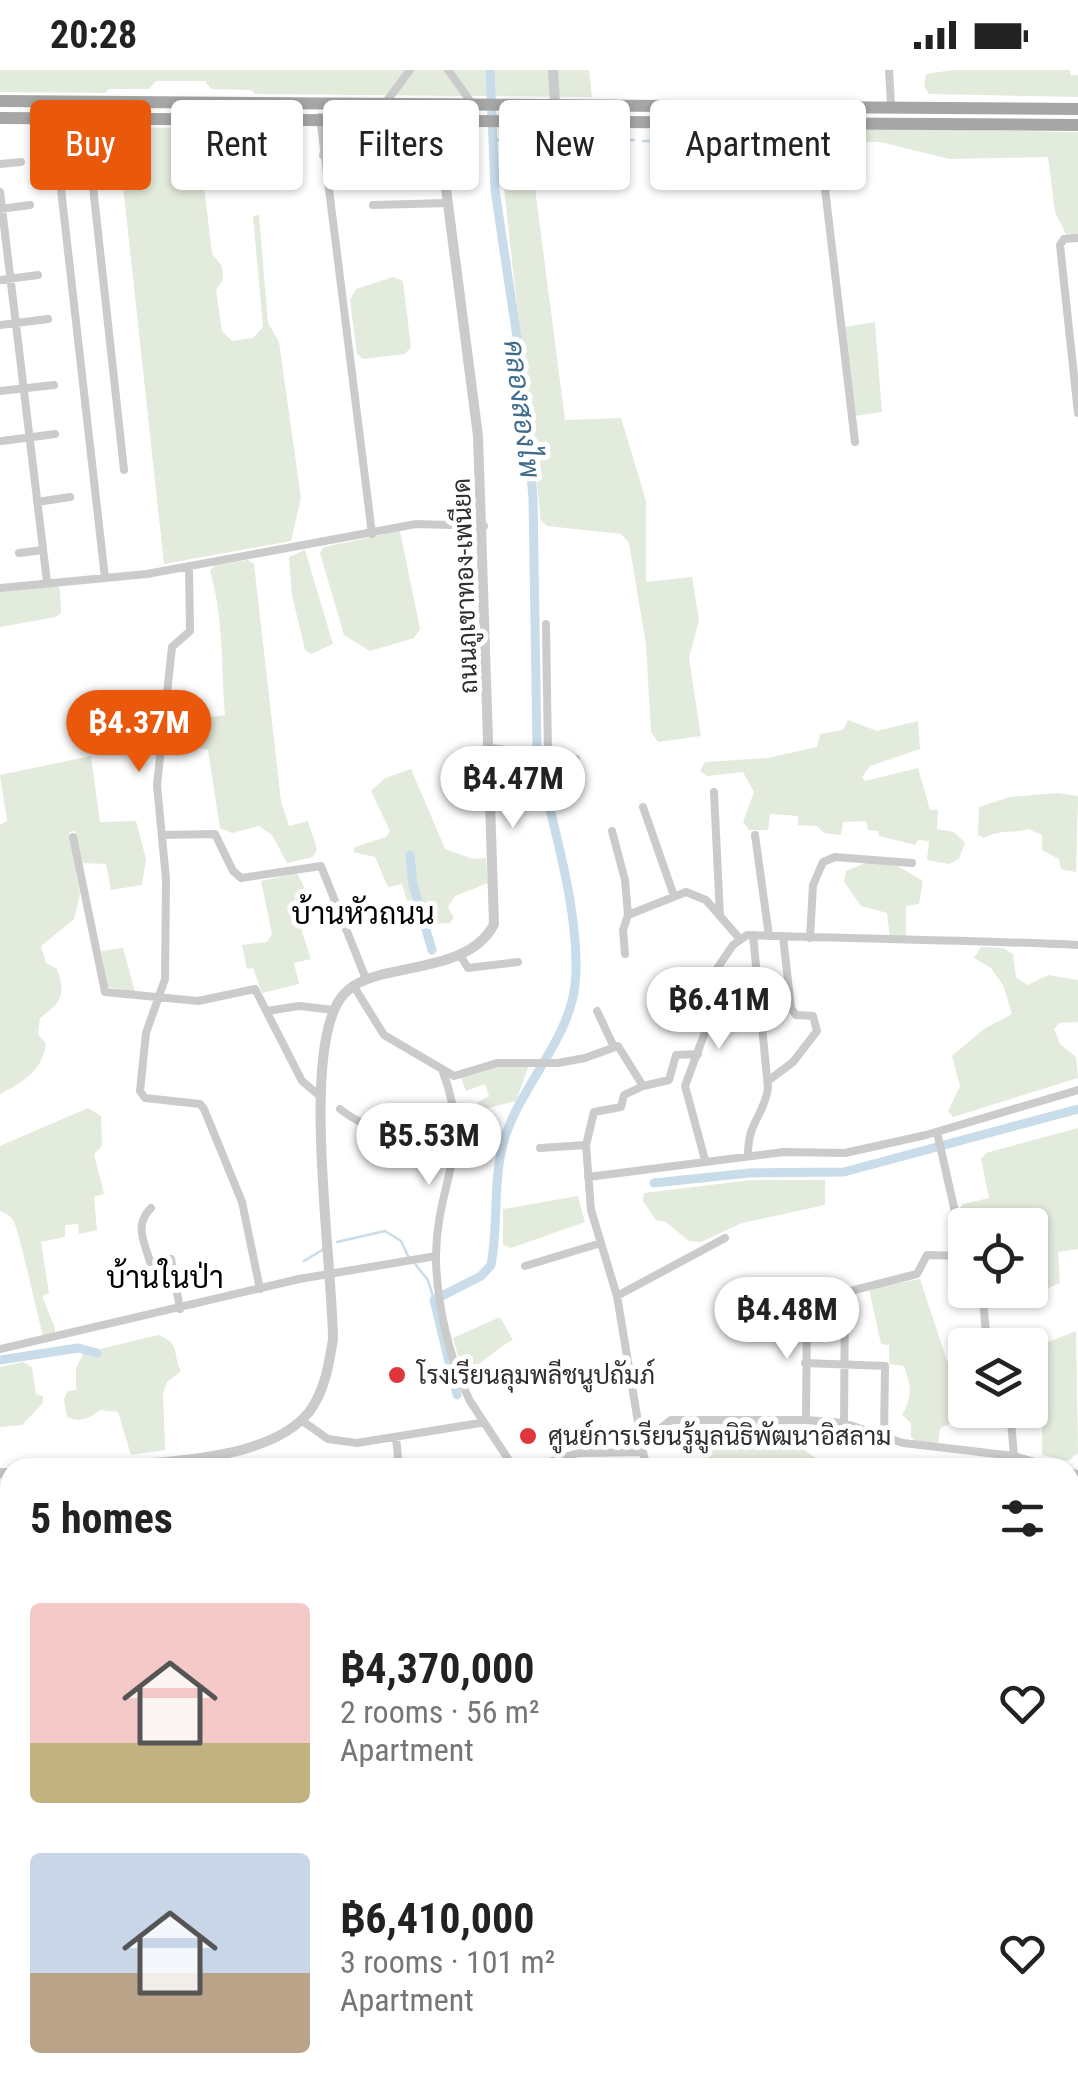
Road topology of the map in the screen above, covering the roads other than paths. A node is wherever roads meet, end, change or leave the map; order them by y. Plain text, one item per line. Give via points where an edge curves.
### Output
1 (410, 70) edge
2 (448, 70) edge
3 (553, 70) edge
4 (888, 70) edge
5 (388, 100) edge
6 (474, 100) edge
7 (555, 100) edge
8 (0, 101) edge
9 (30, 102) edge
10 (151, 102) edge
11 (323, 102) edge
12 (866, 105) edge
13 (891, 105) junction
14 (1078, 109) edge
15 (320, 117) junction
16 (323, 117) edge
17 (0, 118) edge
18 (30, 118) edge
19 (151, 118) edge
20 (479, 120) edge
21 (650, 120) edge
22 (866, 121) edge
23 (1078, 124) edge
24 (323, 155) edge
25 (21, 162) dead end
26 (0, 164) edge
27 (61, 190) edge
28 (91, 190) edge
29 (328, 190) edge
30 (447, 190) edge
31 (825, 190) edge
32 (0, 192) edge
33 (449, 203) junction
34 (30, 205) dead end
35 (373, 205) dead end
36 (1, 209) edge
37 (1078, 238) edge
38 (38, 275) dead end
39 (5, 279) edge
40 (48, 319) dead end
41 (16, 323) junction
42 (0, 325) edge
43 (54, 385) dead end
44 (24, 388) junction
45 (0, 391) edge
46 (1078, 413) edge
47 (54, 434) dead end
48 (29, 438) junction
49 (2, 441) edge
50 (855, 442) dead end
51 (124, 470) dead end
52 (70, 497) dead end
53 (37, 502) junction
54 (484, 526) junction
55 (372, 534) junction
56 (43, 550) junction
57 (19, 552) dead end
58 (189, 566) junction
59 (105, 578) junction
60 (46, 582) junction
61 (0, 588) edge
62 (546, 624) dead end
63 (491, 748) junction
64 (548, 755) junction
65 (576, 759) dead end
66 (714, 792) dead end
67 (643, 807) dead end
68 (612, 832) dead end
69 (756, 835) dead end
70 (162, 836) junction
71 (73, 838) dead end
72 (912, 864) dead end
73 (674, 896) junction
74 (628, 916) junction
75 (720, 916) junction
76 (753, 935) junction
77 (769, 936) junction
78 (782, 936) junction
79 (810, 938) junction
80 (740, 939) junction
81 (1078, 945) edge
82 (460, 954) junction
83 (625, 954) dead end
84 (518, 962) dead end
85 (366, 979) junction
86 (354, 986) junction
87 (159, 998) junction
88 (334, 1010) junction
89 (267, 1011) junction
90 (598, 1011) dead end
91 (614, 1047) junction
92 (698, 1054) junction
93 (442, 1072) junction
94 (768, 1080) junction
95 (643, 1086) junction
96 (1078, 1090) edge
97 (321, 1102) junction
98 (457, 1123) junction
99 (937, 1134) junction
100 (586, 1146) junction
101 (540, 1148) dead end
102 (748, 1155) junction
103 (705, 1160) junction
104 (588, 1177) junction
105 (150, 1208) dead end
106 (954, 1208) edge
107 (725, 1238) dead end
108 (601, 1243) junction
109 (436, 1256) junction
110 (948, 1256) edge
111 (525, 1266) dead end
112 (332, 1273) junction
113 (260, 1288) junction
114 (844, 1290) junction
115 (618, 1296) junction
116 (180, 1309) junction
117 (0, 1349) edge
118 (806, 1363) junction
119 (845, 1363) junction
120 (302, 1420) junction
121 (806, 1420) junction
122 (480, 1423) junction
123 (844, 1423) junction
124 (1012, 1428) edge
125 (396, 1437) junction
126 (884, 1438) junction
127 (643, 1448) junction
128 (1014, 1456) junction
129 (165, 1458) edge
130 (399, 1458) edge
131 (509, 1458) edge
132 (562, 1458) edge
133 (645, 1458) edge
134 (1021, 1458) edge

1 - 5 street
2 - 6 street
3 - 7 street
4 - 13 street
8 - 9 main road
10 - 11 main road
12 - 13 main road
13 - 14 main road
15 - 16 main road
15 - 19 main road
15 - 24 street
17 - 18 main road
20 - 21 main road
22 - 23 main road
25 - 26 street
27 - 59 street
28 - 51 street
29 - 55 street
30 - 33 street, ถนนภูเขาทอง-เพนียด
31 - 50 street
32 - 36 street
33 - 35 street
33 - 54 street, ถนนภูเขาทอง-เพนียด
34 - 36 street
36 - 39 street
37 - 46 street via 1060,244
38 - 39 street
39 - 41 street
40 - 41 street
41 - 42 street
41 - 44 street
43 - 44 street
44 - 45 street
44 - 48 street
47 - 48 street
48 - 49 street
48 - 53 street
52 - 53 street
53 - 56 street
54 - 55 street via 416,524
54 - 63 street, ถนนภูเขาทอง-เพนียด
55 - 58 street
56 - 57 street
56 - 60 street
58 - 59 street
58 - 70 street via 190,631 172,647 156,785
59 - 60 street
60 - 61 street
62 - 64 street
63 - 64 street
63 - 82 street, ถนนภูเขาทอง-เพนียด via 496,912 488,934
64 - 65 street
66 - 75 street
67 - 73 street
68 - 74 street
69 - 77 street
70 - 85 street via 216,834 241,878 321,866
70 - 87 street via 165,979
71 - 87 street via 105,992
72 - 79 street via 835,857 823,862 813,885
73 - 74 street
73 - 75 street via 696,893
74 - 83 street
75 - 80 street
76 - 77 street
76 - 80 street
76 - 94 street
77 - 78 street
78 - 79 street
78 - 94 street via 790,1008 813,1016 817,1032
79 - 81 street
80 - 92 street via 712,976
82 - 84 street via 468,968
82 - 85 street
85 - 86 street
86 - 88 street
86 - 93 street via 384,1035
87 - 89 street via 198,1000 251,988
87 - 113 street via 146,1033 140,1091 146,1098 204,1109 242,1202
88 - 89 street
88 - 97 street
89 - 97 street via 302,1081
90 - 91 street
91 - 93 street via 585,1058 497,1063 465,1075
91 - 95 street via 621,1047
92 - 95 street via 676,1054 669,1080
92 - 103 street via 685,1094
93 - 98 street
94 - 102 street via 766,1101 749,1130
95 - 100 street via 624,1096 620,1107 594,1112
96 - 99 street
97 - 98 street via 363,1125 414,1134
97 - 112 street
98 - 109 street
99 - 102 street via 845,1154
99 - 106 street
100 - 101 street
100 - 104 street
102 - 103 street
103 - 104 street
104 - 108 street
105 - 116 street via 140,1228 150,1262 171,1259
107 - 115 street
108 - 111 street
108 - 115 street
109 - 112 street
109 - 122 street via 454,1364
110 - 114 street via 927,1255 920,1273
112 - 113 street
112 - 120 street via 328,1372
113 - 116 street
114 - 118 street via 806,1304
114 - 119 street
115 - 127 street
116 - 117 street
118 - 119 street
118 - 121 street
119 - 123 street
119 - 126 street via 885,1366
120 - 125 street via 341,1442
120 - 129 street via 241,1450
121 - 123 street
121 - 127 street via 671,1420
122 - 125 street
122 - 131 street
123 - 126 street
124 - 128 street
125 - 130 street
126 - 128 street
127 - 132 street
127 - 133 street
128 - 134 street

